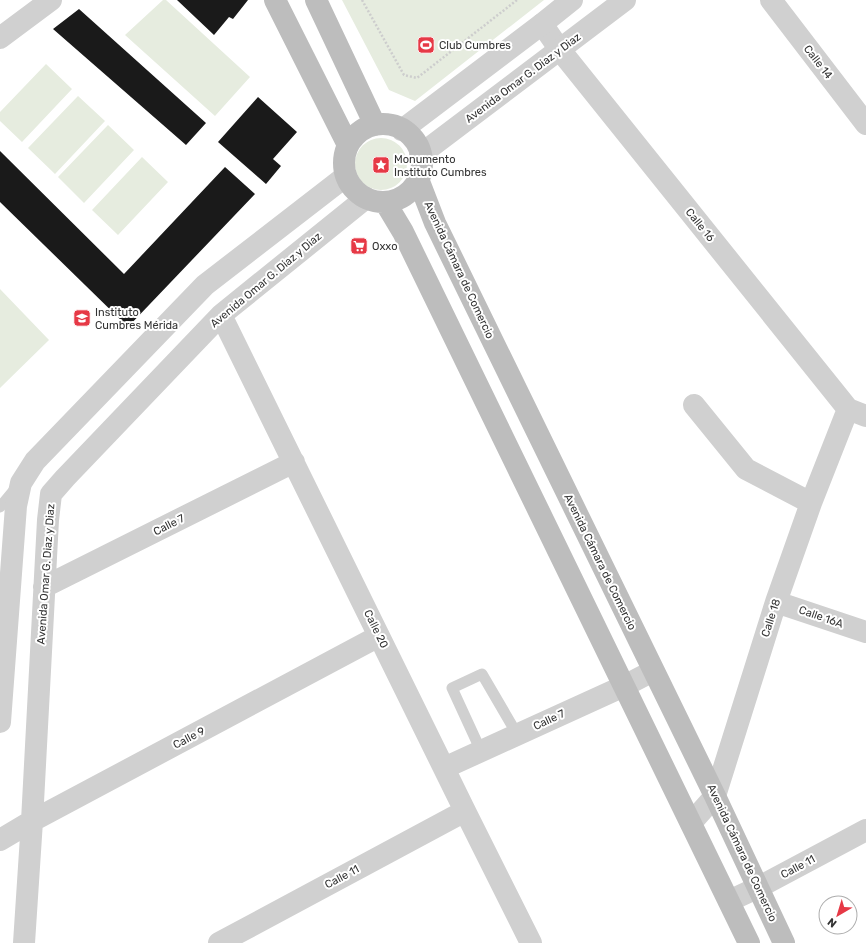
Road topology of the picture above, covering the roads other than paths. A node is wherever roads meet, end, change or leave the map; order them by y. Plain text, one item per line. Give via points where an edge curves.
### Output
1 (51, 0) edge
2 (275, 0) edge
3 (316, 0) edge
4 (572, 0) edge
5 (625, 0) edge
6 (771, 0) edge
7 (542, 24) junction
8 (0, 38) edge
9 (560, 50) junction
10 (866, 124) edge
11 (375, 125) junction
12 (402, 130) junction
13 (348, 145) junction
14 (420, 155) junction
15 (346, 176) junction
16 (418, 179) junction
17 (375, 200) junction
18 (221, 315) junction
19 (148, 345) junction
20 (172, 366) junction
21 (694, 405) dead end
22 (857, 412) edge
23 (294, 462) junction
24 (21, 483) junction
25 (811, 503) junction
26 (0, 507) edge
27 (44, 588) junction
28 (776, 602) junction
29 (4, 613) edge
30 (866, 632) edge
31 (379, 636) junction
32 (653, 671) junction
33 (624, 686) junction
34 (0, 722) edge
35 (517, 734) junction
36 (481, 751) junction
37 (444, 768) junction
38 (715, 796) junction
39 (465, 811) junction
40 (32, 821) junction
41 (691, 823) junction
42 (866, 830) edge
43 (0, 840) edge
44 (759, 887) junction
45 (729, 901) junction
46 (24, 943) edge
47 (218, 943) edge
48 (531, 943) edge
49 (749, 943) edge
50 (784, 943) edge

1 - 8 street
2 - 13 main road
3 - 11 main road
4 - 7 street
5 - 9 street, Avenida Omar G. Diaz y Diaz
6 - 10 street, Calle 14
7 - 9 street, Calle 16
7 - 12 street
9 - 14 street, Avenida Omar G. Diaz y Diaz
9 - 22 street, Calle 16
11 - 12 main road via 393,126
11 - 13 main road via 364,129
12 - 14 main road via 414,141
13 - 15 main road via 344,160
14 - 16 main road via 421,171
15 - 17 main road via 357,192
15 - 19 street via 205,285
16 - 17 main road via 413,188 395,200
16 - 32 main road, Avenida Cámara de Comercio via 435,223
17 - 18 street, Avenida Omar G. Diaz y Diaz
17 - 33 main road via 403,232
18 - 20 street, Avenida Omar G. Diaz y Diaz
18 - 23 street, Calle 20
19 - 20 street
19 - 24 street via 35,461
20 - 27 street, Avenida Omar G. Diaz y Diaz via 51,494
21 - 25 street via 746,469
22 - 25 street, Calle 18
23 - 27 street, Calle 7
23 - 31 street, Calle 20
24 - 26 lane
24 - 29 street
25 - 28 street, Calle 18
27 - 40 street, Avenida Omar G. Diaz y Diaz
28 - 30 street, Calle 16A
28 - 38 street, Calle 18
29 - 34 street
31 - 37 street, Calle 20
31 - 40 street, Calle 9
32 - 33 street, Calle 7
32 - 38 main road, Avenida Cámara de Comercio
33 - 35 street, Calle 7
33 - 41 main road
35 - 36 street, Calle 7
35 - 36 lane via 482,674 452,688
36 - 37 street, Calle 7
37 - 39 street, Calle 20
38 - 41 street, Calle 18
38 - 44 main road, Avenida Cámara de Comercio
39 - 47 street, Calle 11
39 - 48 street, Calle 20
40 - 43 street, Calle 9
40 - 46 street, Avenida Omar G. Diaz y Diaz
41 - 45 main road
42 - 44 street, Calle 11
44 - 45 street, Calle 11
44 - 50 main road, Avenida Cámara de Comercio
45 - 49 main road

